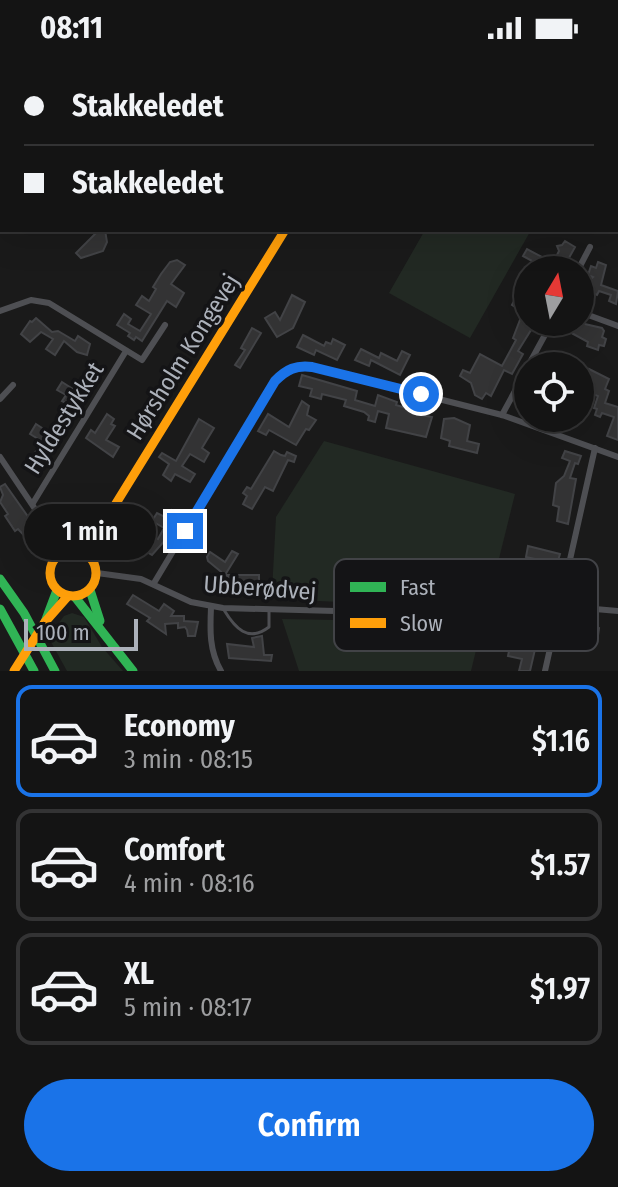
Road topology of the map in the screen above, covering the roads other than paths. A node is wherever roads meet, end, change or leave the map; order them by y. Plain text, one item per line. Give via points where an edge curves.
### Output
1 (284, 232) edge
2 (590, 247) dead end
3 (585, 256) edge
4 (0, 311) edge
5 (594, 317) edge
6 (165, 325) dead end
7 (618, 326) edge
8 (126, 351) junction
9 (13, 385) dead end
10 (514, 392) edge
11 (0, 399) edge
12 (502, 415) junction
13 (595, 448) junction
14 (0, 457) edge
15 (618, 457) edge
16 (33, 503) junction
17 (115, 505) junction
18 (79, 550) junction
19 (64, 552) junction
20 (91, 557) junction
21 (571, 559) edge
22 (97, 573) junction
23 (0, 580) edge
24 (154, 583) junction
25 (57, 590) junction
26 (90, 590) junction
27 (71, 596) junction
28 (211, 607) junction
29 (223, 608) junction
30 (0, 609) edge
31 (598, 609) edge
32 (269, 610) junction
33 (334, 611) edge
34 (618, 611) edge
35 (45, 622) junction
36 (106, 635) junction
37 (550, 651) edge
38 (14, 671) edge
39 (34, 671) edge
40 (49, 671) edge
41 (55, 671) edge
42 (133, 671) edge
43 (221, 671) edge
44 (545, 671) edge

1 - 17 main road, Hørsholm Kongevej
2 - 3 street
4 - 8 street via 40,300
5 - 7 street
6 - 8 street via 142,360
8 - 16 street, Hyldestykket
9 - 11 street
10 - 12 street
12 - 13 street
12 - 24 street via 295,367 275,381
13 - 15 street
13 - 21 street
14 - 16 street, Hyldestykket
16 - 19 street, Hyldestykket
17 - 18 main road, Hørsholm Kongevej
17 - 20 main road, Hørsholm Kongevej
18 - 19 main road
18 - 20 main road
19 - 25 main road via 50,572
20 - 22 main road
22 - 24 street, Ubberødvej
22 - 26 main road
23 - 40 main road
23 - 41 main road
24 - 28 street, Ubberødvej
25 - 27 main road
25 - 35 main road
26 - 27 main road
26 - 36 main road
27 - 35 main road
27 - 36 main road
28 - 29 street, Ubberødvej
28 - 43 street via 210,640
29 - 32 street, Ubberødvej
29 - 32 lane via 234,627 248,634 269,627
30 - 39 main road
31 - 34 street, Ubberødvej
32 - 33 street, Ubberødvej
35 - 38 main road
36 - 42 main road
37 - 44 street

